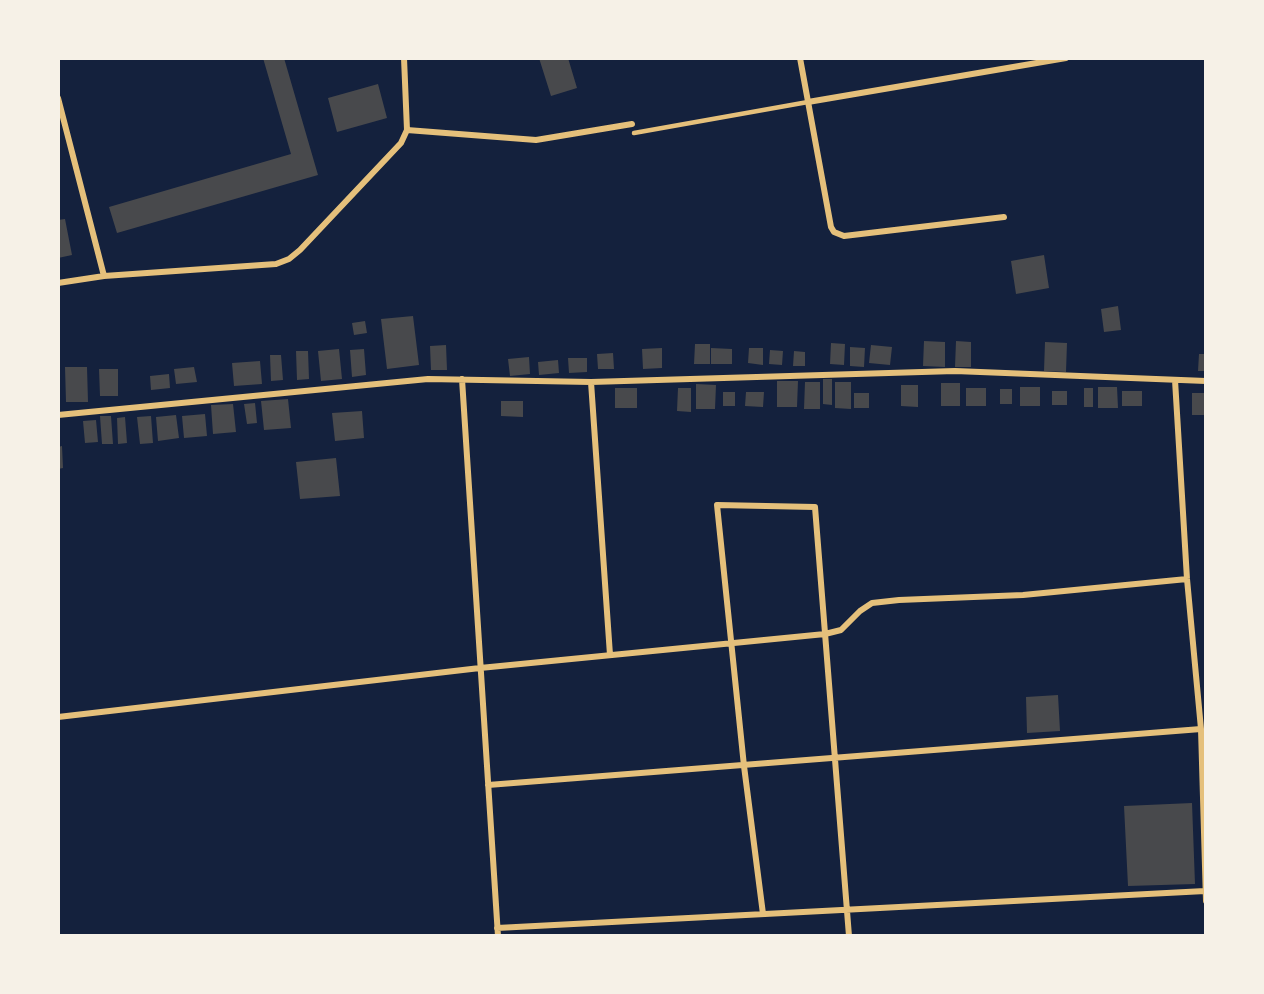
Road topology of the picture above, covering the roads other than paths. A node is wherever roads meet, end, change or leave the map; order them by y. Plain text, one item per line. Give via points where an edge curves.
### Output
1 (404, 58) edge
2 (800, 58) edge
3 (1066, 58) edge
4 (58, 98) edge
5 (808, 102) junction
6 (632, 124) dead end
7 (407, 130) junction
8 (634, 133) dead end
9 (1005, 217) dead end
10 (104, 276) junction
11 (58, 284) edge
12 (462, 379) junction
13 (1175, 380) junction
14 (1206, 381) edge
15 (591, 382) junction
16 (58, 415) edge
17 (1187, 579) junction
18 (825, 634) junction
19 (731, 643) junction
20 (610, 655) junction
21 (480, 668) junction
22 (58, 717) edge
23 (1201, 729) junction
24 (835, 759) junction
25 (744, 766) junction
26 (488, 785) junction
27 (1205, 891) edge
28 (1206, 902) edge
29 (848, 909) junction
30 (763, 914) junction
31 (498, 932) edge
32 (849, 936) edge

1 - 7 street
2 - 5 street
3 - 5 street
4 - 10 street
5 - 8 lane
5 - 9 street via 831,226 839,235
6 - 7 street via 536,140
7 - 10 street via 401,143 289,260
10 - 11 street
12 - 15 street
12 - 16 street via 428,379
12 - 21 street
13 - 14 street
13 - 15 street via 955,370
13 - 17 street
15 - 20 street
17 - 18 street via 1023,595 872,603 841,630
17 - 23 street
18 - 19 street
18 - 19 street via 815,507 717,505
18 - 24 street
19 - 20 street
19 - 25 street
20 - 21 street
21 - 22 street
21 - 26 street
23 - 24 street
23 - 27 street
24 - 25 street
24 - 29 street
25 - 26 street
25 - 30 street
26 - 31 street
27 - 28 street
27 - 29 street
29 - 30 street
29 - 32 street
30 - 31 street

